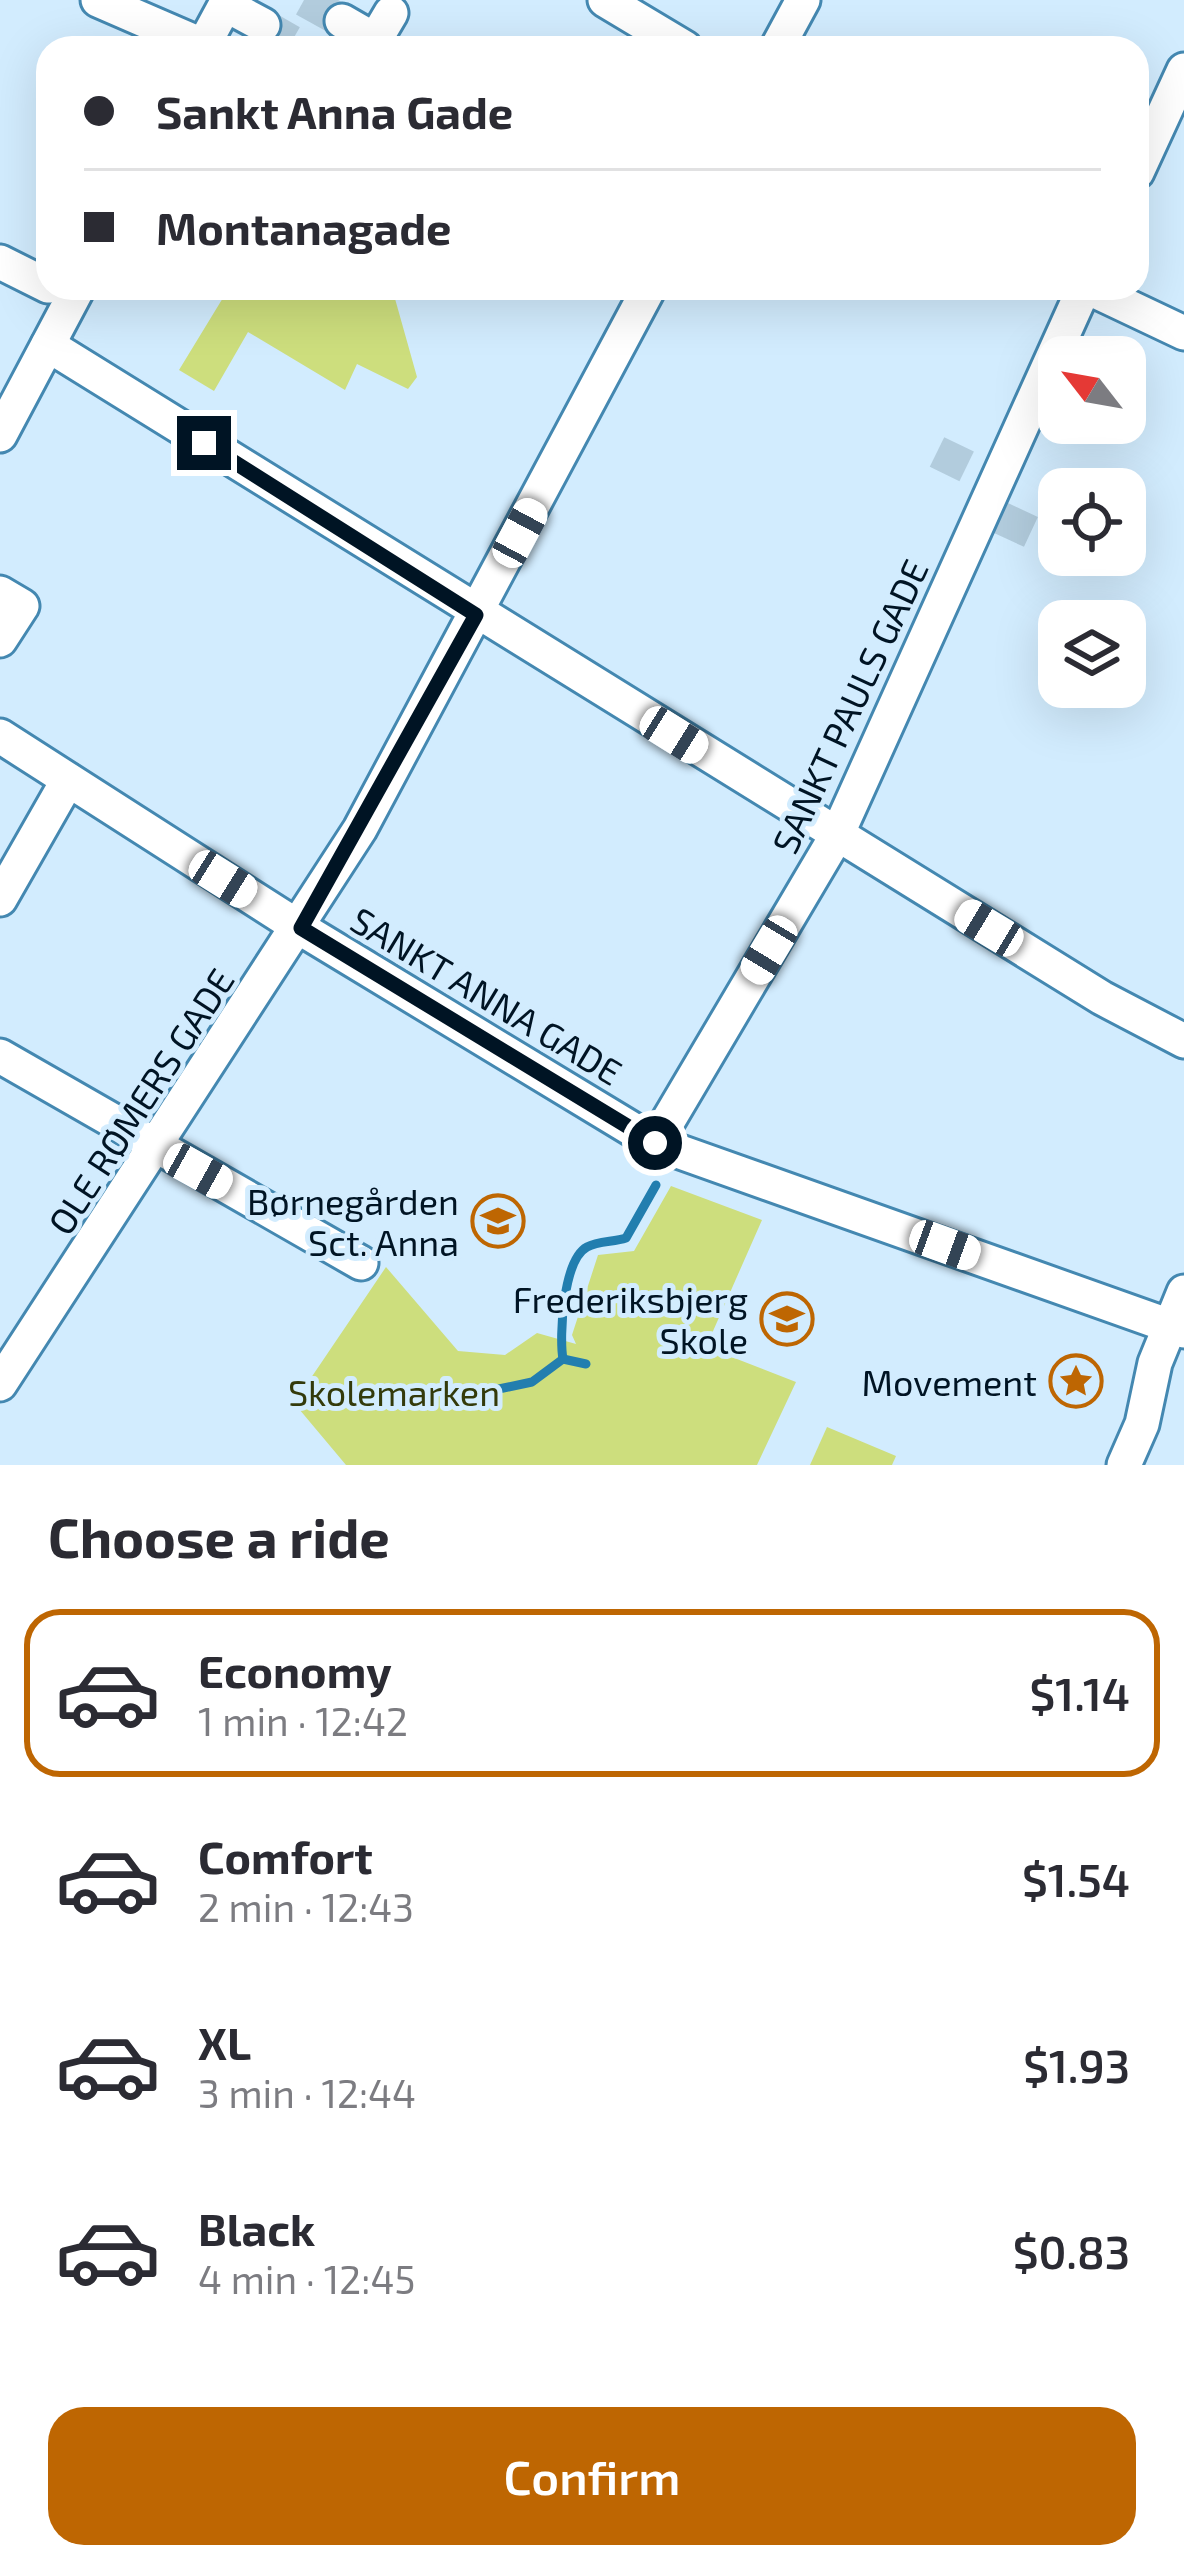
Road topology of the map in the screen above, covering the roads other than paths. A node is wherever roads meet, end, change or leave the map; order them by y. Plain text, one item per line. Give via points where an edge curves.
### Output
1 (98, 0) edge
2 (605, 0) edge
3 (803, 0) edge
4 (227, 2) edge
5 (391, 13) dead end
6 (342, 21) tunnel mouth
7 (263, 25) tunnel mouth
8 (178, 36) edge
9 (209, 36) edge
10 (368, 36) edge
11 (377, 36) edge
12 (665, 36) edge
13 (783, 36) edge
14 (1184, 70) edge
15 (1149, 146) edge
16 (0, 262) edge
17 (36, 278) edge
18 (60, 300) edge
19 (643, 300) edge
20 (1081, 300) edge
21 (1113, 300) edge
22 (1184, 333) edge
23 (48, 345) junction
24 (0, 435) edge
25 (0, 593) edge
26 (476, 615) junction
27 (0, 640) edge
28 (0, 736) edge
29 (68, 780) junction
30 (837, 835) junction
31 (0, 898) edge
32 (301, 928) junction
33 (1184, 1041) edge
34 (0, 1056) edge
35 (655, 1143) junction
36 (158, 1148) junction
37 (361, 1263) dead end
38 (1184, 1292) edge
39 (1178, 1328) edge
40 (0, 1384) edge
41 (1124, 1465) edge

1 - 8 street
2 - 12 street
3 - 13 street
4 - 7 street
4 - 9 street
5 - 11 street
6 - 10 street
14 - 15 street
16 - 17 street
18 - 23 street
19 - 26 street, OLE RØMERS GADE
20 - 30 street, SANKT PAULS GADE
21 - 22 street
23 - 24 street
23 - 26 street
25 - 27 street via 22,606
26 - 30 street
26 - 32 street, OLE RØMERS GADE
28 - 29 street, SANKT ANNA GADE
29 - 31 street
29 - 32 street, SANKT ANNA GADE
30 - 33 street
30 - 35 street, SANKT PAULS GADE
32 - 35 street, SANKT ANNA GADE
32 - 36 street, OLE RØMERS GADE
34 - 36 street
35 - 39 street, SANKT ANNA GADE
36 - 37 street
36 - 40 street, OLE RØMERS GADE
38 - 39 street
39 - 41 street

